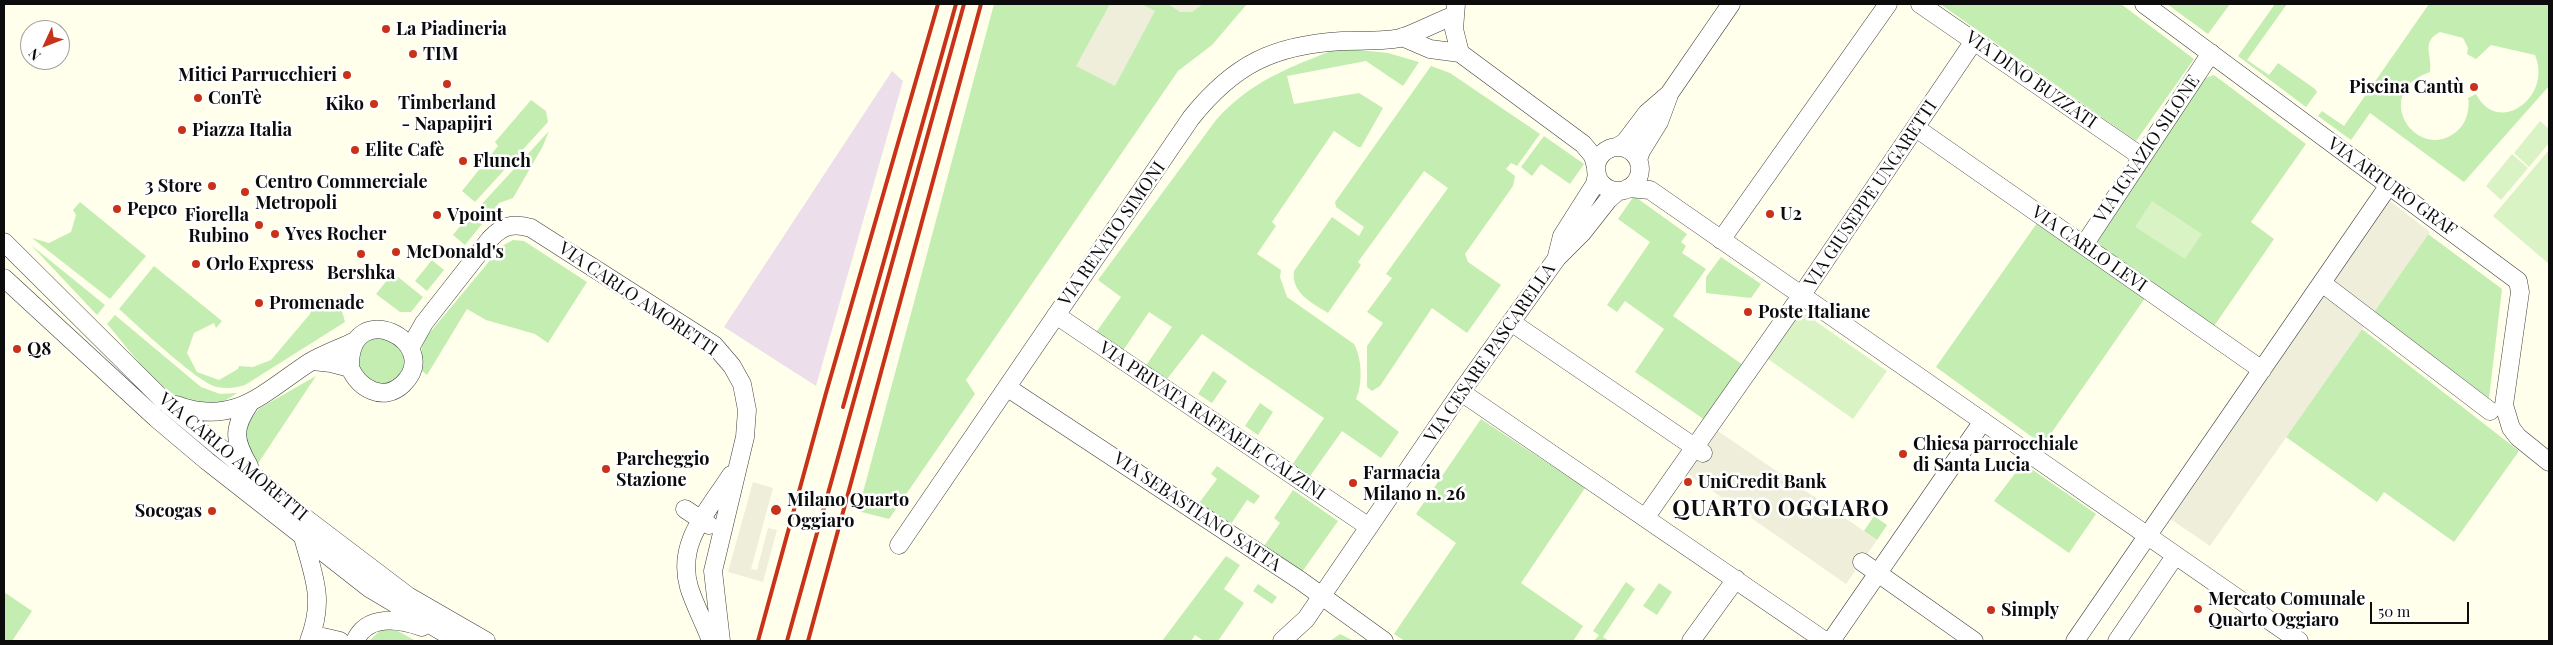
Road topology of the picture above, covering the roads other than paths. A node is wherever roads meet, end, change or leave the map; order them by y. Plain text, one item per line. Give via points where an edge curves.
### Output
1 (1731, 4) edge
2 (1888, 4) edge
3 (1920, 4) edge
4 (2144, 4) edge
5 (1454, 10) edge
6 (1402, 37) junction
7 (1974, 41) junction
8 (2211, 53) junction
9 (1460, 54) junction
10 (1669, 94) junction
11 (1916, 128) junction
12 (1583, 144) junction
13 (1613, 148) junction
14 (2142, 157) junction
15 (1639, 166) junction
16 (1596, 170) junction
17 (2389, 185) junction
18 (1623, 189) junction
19 (1650, 190) junction
20 (4, 231) edge
21 (1721, 240) junction
22 (4, 242) edge
23 (2084, 245) junction
24 (1556, 258) junction
25 (4, 278) edge
26 (47, 283) junction
27 (2322, 283) junction
28 (1801, 296) junction
29 (1056, 315) junction
30 (1511, 322) junction
31 (355, 341) junction
32 (404, 341) junction
33 (313, 361) junction
34 (350, 368) junction
35 (2262, 370) junction
36 (1008, 388) junction
37 (1461, 392) junction
38 (164, 401) junction
39 (250, 403) junction
40 (2490, 411) dead end
41 (1983, 421) junction
42 (1698, 451) junction
43 (2549, 462) edge
44 (738, 464) junction
45 (254, 475) junction
46 (685, 509) dead end
47 (702, 518) junction
48 (1645, 518) junction
49 (1369, 527) junction
50 (2147, 536) junction
51 (303, 537) junction
52 (720, 542) junction
53 (899, 546) dead end
54 (2175, 556) junction
55 (1862, 562) dead end
56 (1878, 574) junction
57 (1736, 579) junction
58 (715, 586) junction
59 (693, 595) junction
60 (1322, 597) junction
61 (1306, 620) junction
62 (455, 640) edge
63 (311, 641) edge
64 (340, 641) edge
65 (355, 641) edge
66 (486, 641) edge
67 (711, 641) edge
68 (721, 641) edge
69 (1282, 641) edge
70 (1301, 641) edge
71 (1384, 641) edge
72 (1691, 641) edge
73 (1825, 641) edge
74 (1831, 641) edge
75 (1974, 641) edge
76 (2075, 641) edge
77 (2117, 641) edge
78 (2299, 641) edge

1 - 10 street
2 - 21 street
3 - 7 street, VIA DINO BUZZATI
4 - 8 street, VIA ARTURO GRAF
5 - 6 street, VIA RENATO SIMONI
5 - 9 street
6 - 9 street, VIA RENATO SIMONI via 1430,49
6 - 29 street, VIA RENATO SIMONI via 1315,42 1290,48 1267,56 1221,84 1191,118
7 - 11 street, VIA GIUSEPPE UNGARETTI
7 - 14 street, VIA DINO BUZZATI
8 - 14 street, VIA IGNAZIO SILONE
8 - 17 street, VIA ARTURO GRAF
9 - 12 street, VIA RENATO SIMONI
10 - 13 street via 1647,113 1625,142
10 - 15 street via 1659,122 1641,151
11 - 23 street, VIA CARLO LEVI
11 - 28 street, VIA GIUSEPPE UNGARETTI
12 - 13 street via 1596,149
12 - 16 street, VIA RENATO SIMONI via 1593,156
13 - 15 street via 1629,150
13 - 16 street via 1598,160
14 - 23 street, VIA IGNAZIO SILONE
15 - 18 street via 1636,181
15 - 19 street
16 - 18 street via 1604,186
16 - 24 street via 1595,184 1562,236
17 - 27 street
17 - 43 street, VIA ARTURO GRAF via 2518,281 2520,292 2504,405 2511,428 2518,437
18 - 19 street
18 - 24 street via 1608,200 1582,233
19 - 21 street
20 - 26 street
21 - 28 street
22 - 26 street, VIA CARLO AMORETTI
23 - 35 street, VIA CARLO LEVI
24 - 30 street, VIA CESARE PASCARELLA
25 - 51 street, VIA CARLO AMORETTI via 156,418
26 - 38 street, VIA CARLO AMORETTI
27 - 35 street
27 - 40 street
28 - 41 street
28 - 42 street, VIA GIUSEPPE UNGARETTI
29 - 36 street, VIA RENATO SIMONI
29 - 49 street, VIA PRIVATA RAFFAELE CALZINI
30 - 37 street, VIA CESARE PASCARELLA
30 - 42 street
31 - 32 street via 376,329 388,330
31 - 33 street
31 - 34 street via 349,354
32 - 34 street via 412,361 410,374 391,391 365,389 355,380
32 - 44 street, VIA CARLO AMORETTI via 424,322 498,230 516,224 531,228 714,345 742,384 747,410
33 - 34 street
33 - 39 street
35 - 50 street
36 - 53 street, VIA RENATO SIMONI
36 - 60 street, VIA SEBASTIANO SATTA
37 - 48 street
37 - 49 street, VIA CESARE PASCARELLA
38 - 39 street via 196,412 212,413
38 - 45 street, VIA CARLO AMORETTI
39 - 45 street via 239,419 236,434 239,448
41 - 50 street
41 - 56 street
42 - 48 street, VIA GIUSEPPE UNGARETTI
44 - 47 street, VIA CARLO AMORETTI
44 - 52 street, VIA CARLO AMORETTI
45 - 66 street, VIA CARLO AMORETTI via 408,596
46 - 47 street
47 - 52 street via 715,531
47 - 59 street, VIA CARLO AMORETTI via 689,542 686,566
48 - 57 street
49 - 60 street, VIA CESARE PASCARELLA
50 - 54 street
50 - 76 street
51 - 62 street, VIA CARLO AMORETTI via 369,588
51 - 63 street, VIA CARLO AMORETTI via 319,606
52 - 58 street, VIA CARLO AMORETTI via 713,571
54 - 77 street
54 - 78 street
55 - 56 street
56 - 74 street
56 - 75 street
57 - 72 street
57 - 73 street
58 - 59 street
58 - 68 street, VIA CARLO AMORETTI
59 - 67 street, VIA CARLO AMORETTI
60 - 61 street, VIA CESARE PASCARELLA
60 - 71 street, VIA SEBASTIANO SATTA
61 - 69 street, VIA CESARE PASCARELLA
61 - 70 street
62 - 65 street, VIA CARLO AMORETTI via 404,621 382,621 363,629
63 - 64 street, VIA CARLO AMORETTI via 323,637

